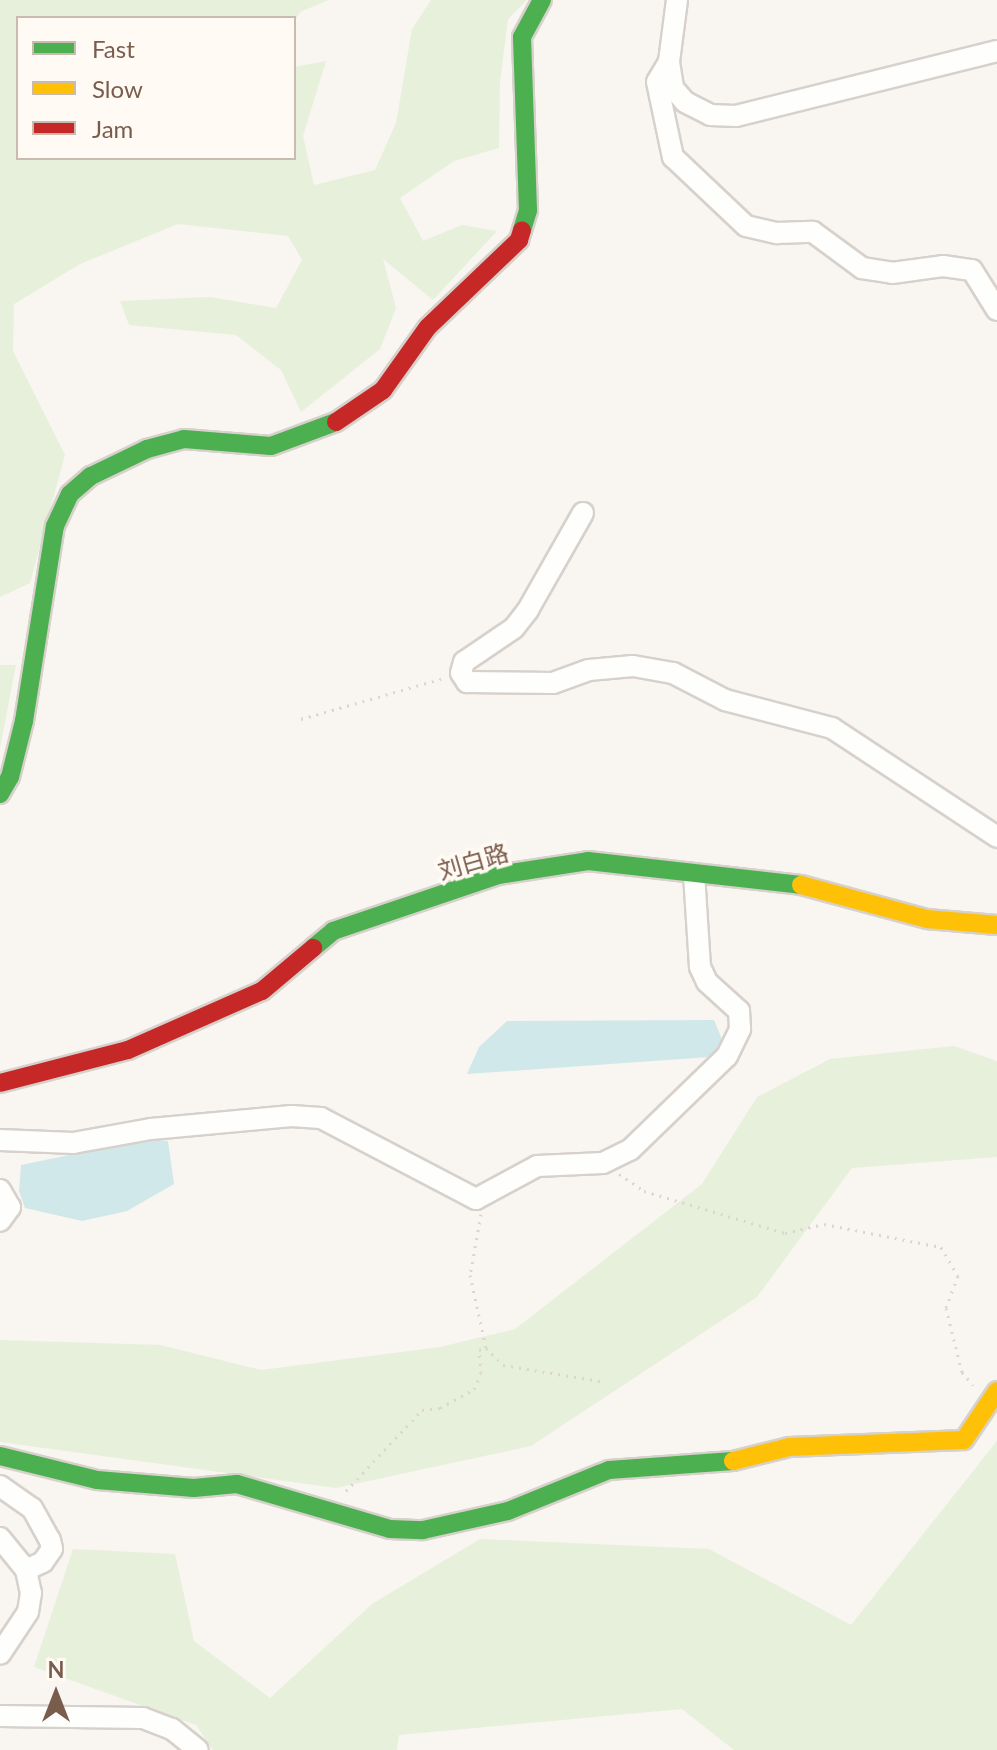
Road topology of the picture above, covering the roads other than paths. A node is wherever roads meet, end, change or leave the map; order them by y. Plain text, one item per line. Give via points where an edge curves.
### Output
1 (542, 0) edge
2 (677, 0) edge
3 (997, 51) edge
4 (669, 62) junction
5 (997, 310) edge
6 (583, 513) dead end
7 (0, 794) edge
8 (997, 837) edge
9 (694, 874) junction
10 (997, 925) edge
11 (0, 1083) edge
12 (0, 1140) edge
13 (0, 1190) edge
14 (0, 1221) edge
15 (994, 1392) edge
16 (0, 1456) edge
17 (0, 1486) edge
18 (0, 1538) edge
19 (26, 1570) junction
20 (0, 1654) edge
21 (0, 1716) edge
22 (198, 1750) edge

1 - 7 street via 522,37 528,210 519,240 428,327 383,390 330,426 271,446 184,439 147,449 91,476 70,494 55,526 24,721 10,777
2 - 4 street
3 - 4 street via 736,116 710,115 685,102 673,88
4 - 5 street via 657,82 673,157 746,226 777,233 813,232 862,268 892,273 943,266 972,270
6 - 8 street via 514,628 464,662 461,673 467,682 553,683 589,670 633,666 673,673 725,700 832,728
9 - 10 street, 刘白路 via 793,883 927,919
9 - 11 street, 刘白路 via 588,861 498,875 333,931 262,991 128,1050
9 - 12 street via 700,967 707,982 739,1011 740,1029 727,1056 630,1150 603,1163 537,1166 476,1199 321,1118 151,1129 73,1143
13 - 14 street via 10,1207
15 - 16 street via 964,1440 789,1447 714,1466 609,1470 508,1511 423,1530 390,1529 237,1484 194,1488 97,1480
17 - 19 street via 32,1508 50,1540 52,1549 43,1562
18 - 19 street
19 - 20 street via 28,1612
21 - 22 street via 143,1718 172,1729

